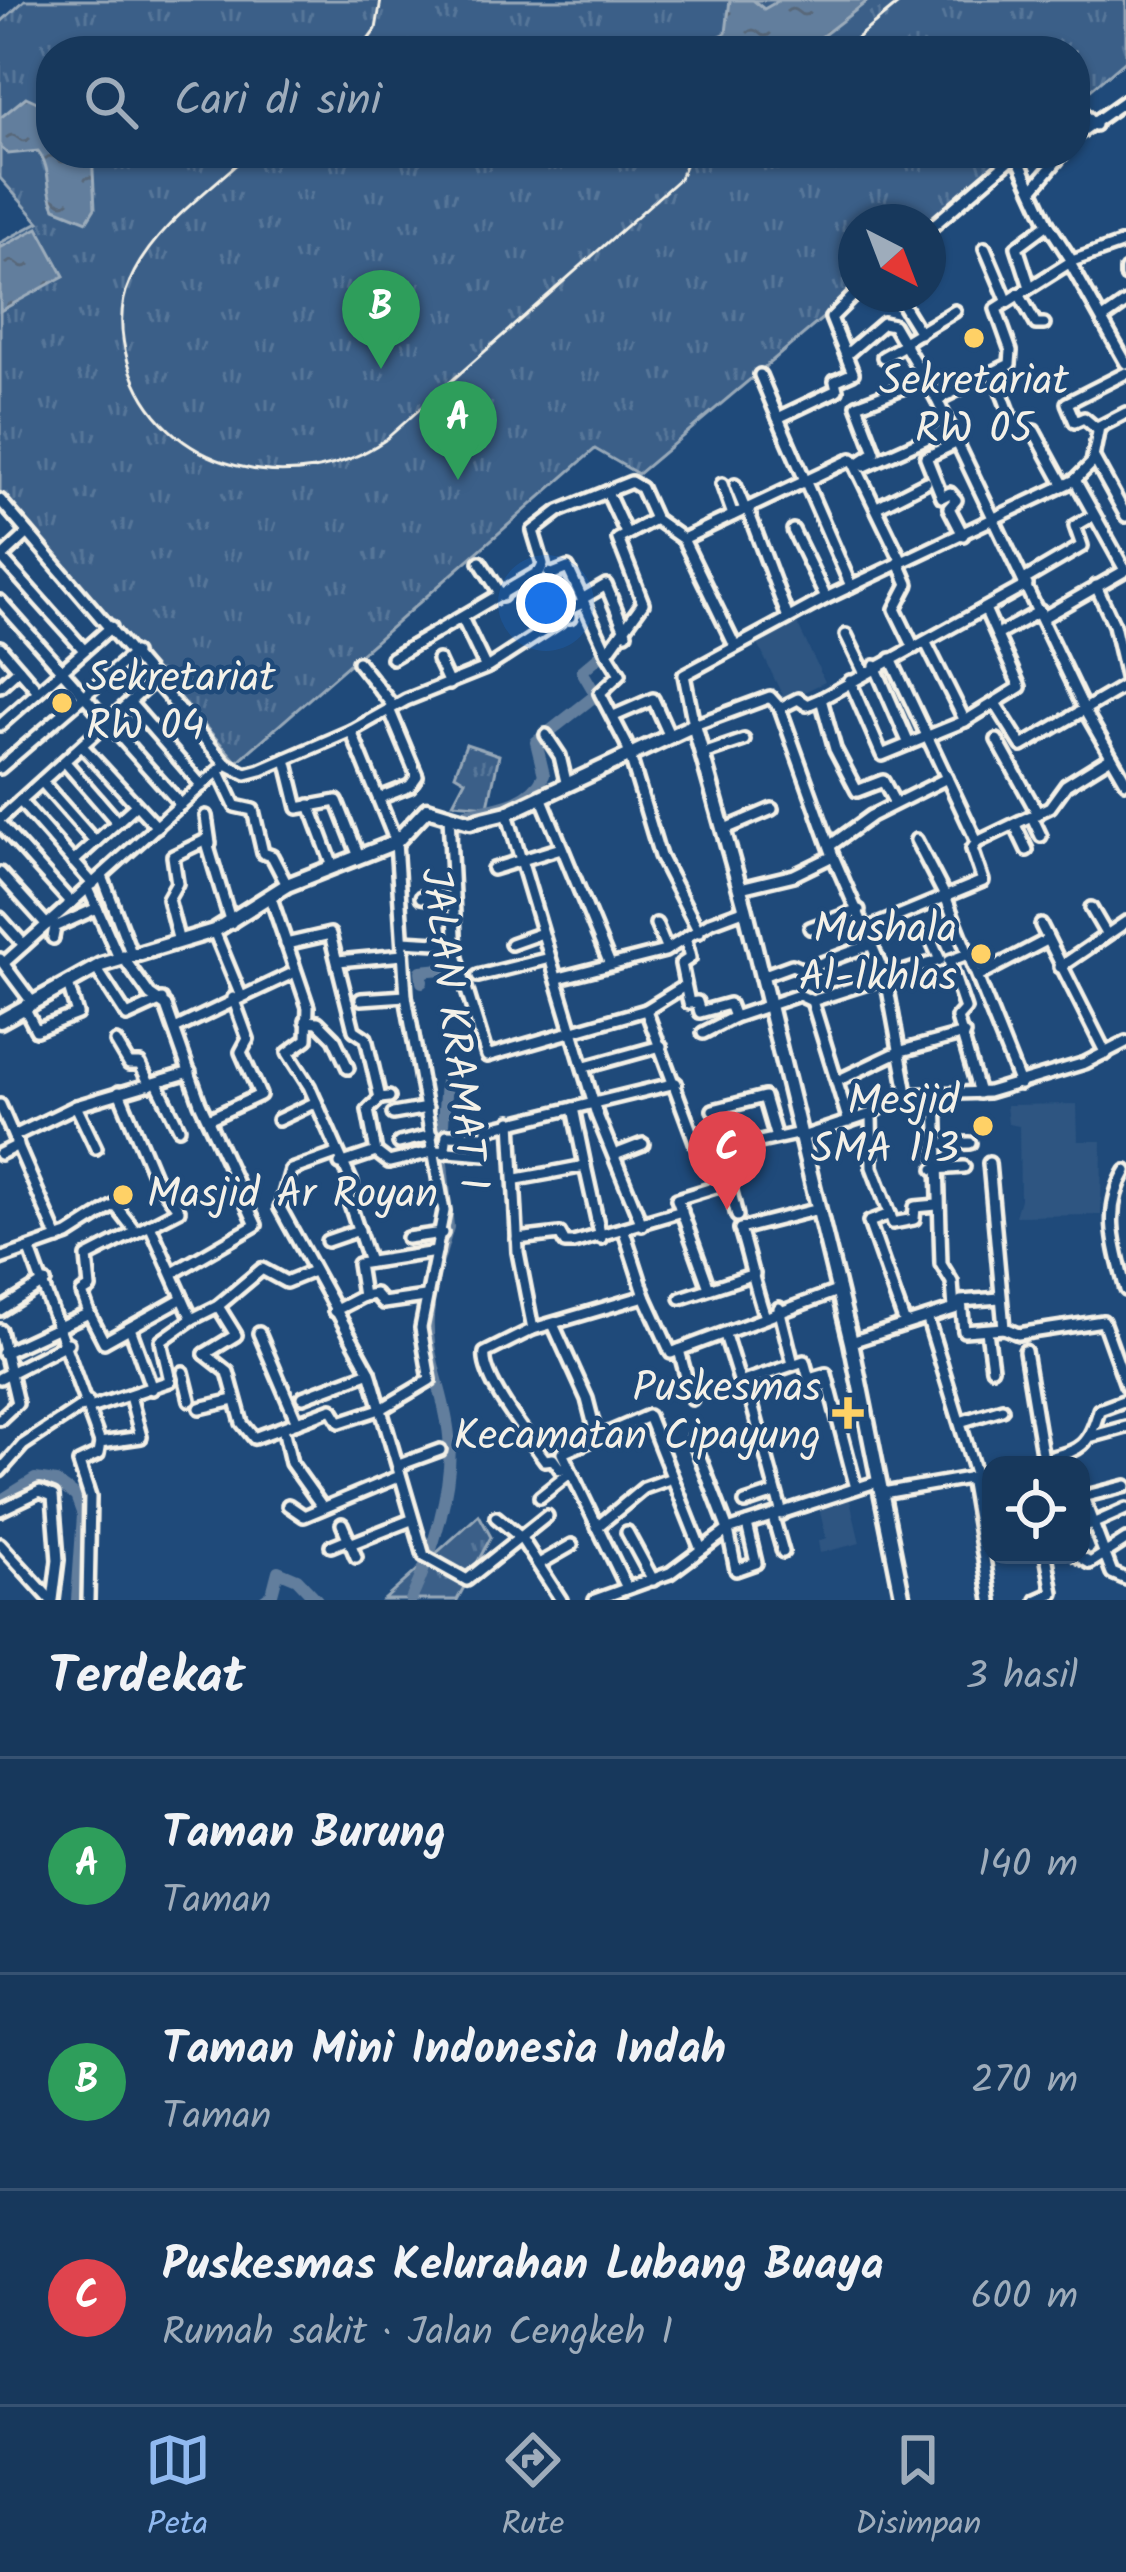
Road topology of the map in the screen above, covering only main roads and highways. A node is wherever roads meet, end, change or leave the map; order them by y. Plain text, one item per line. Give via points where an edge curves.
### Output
1 (0, 1021) edge
2 (903, 1600) edge

1 - 2 main road via 96,968 214,931 287,885 396,842 428,809 453,818 507,813 694,725 851,1342

